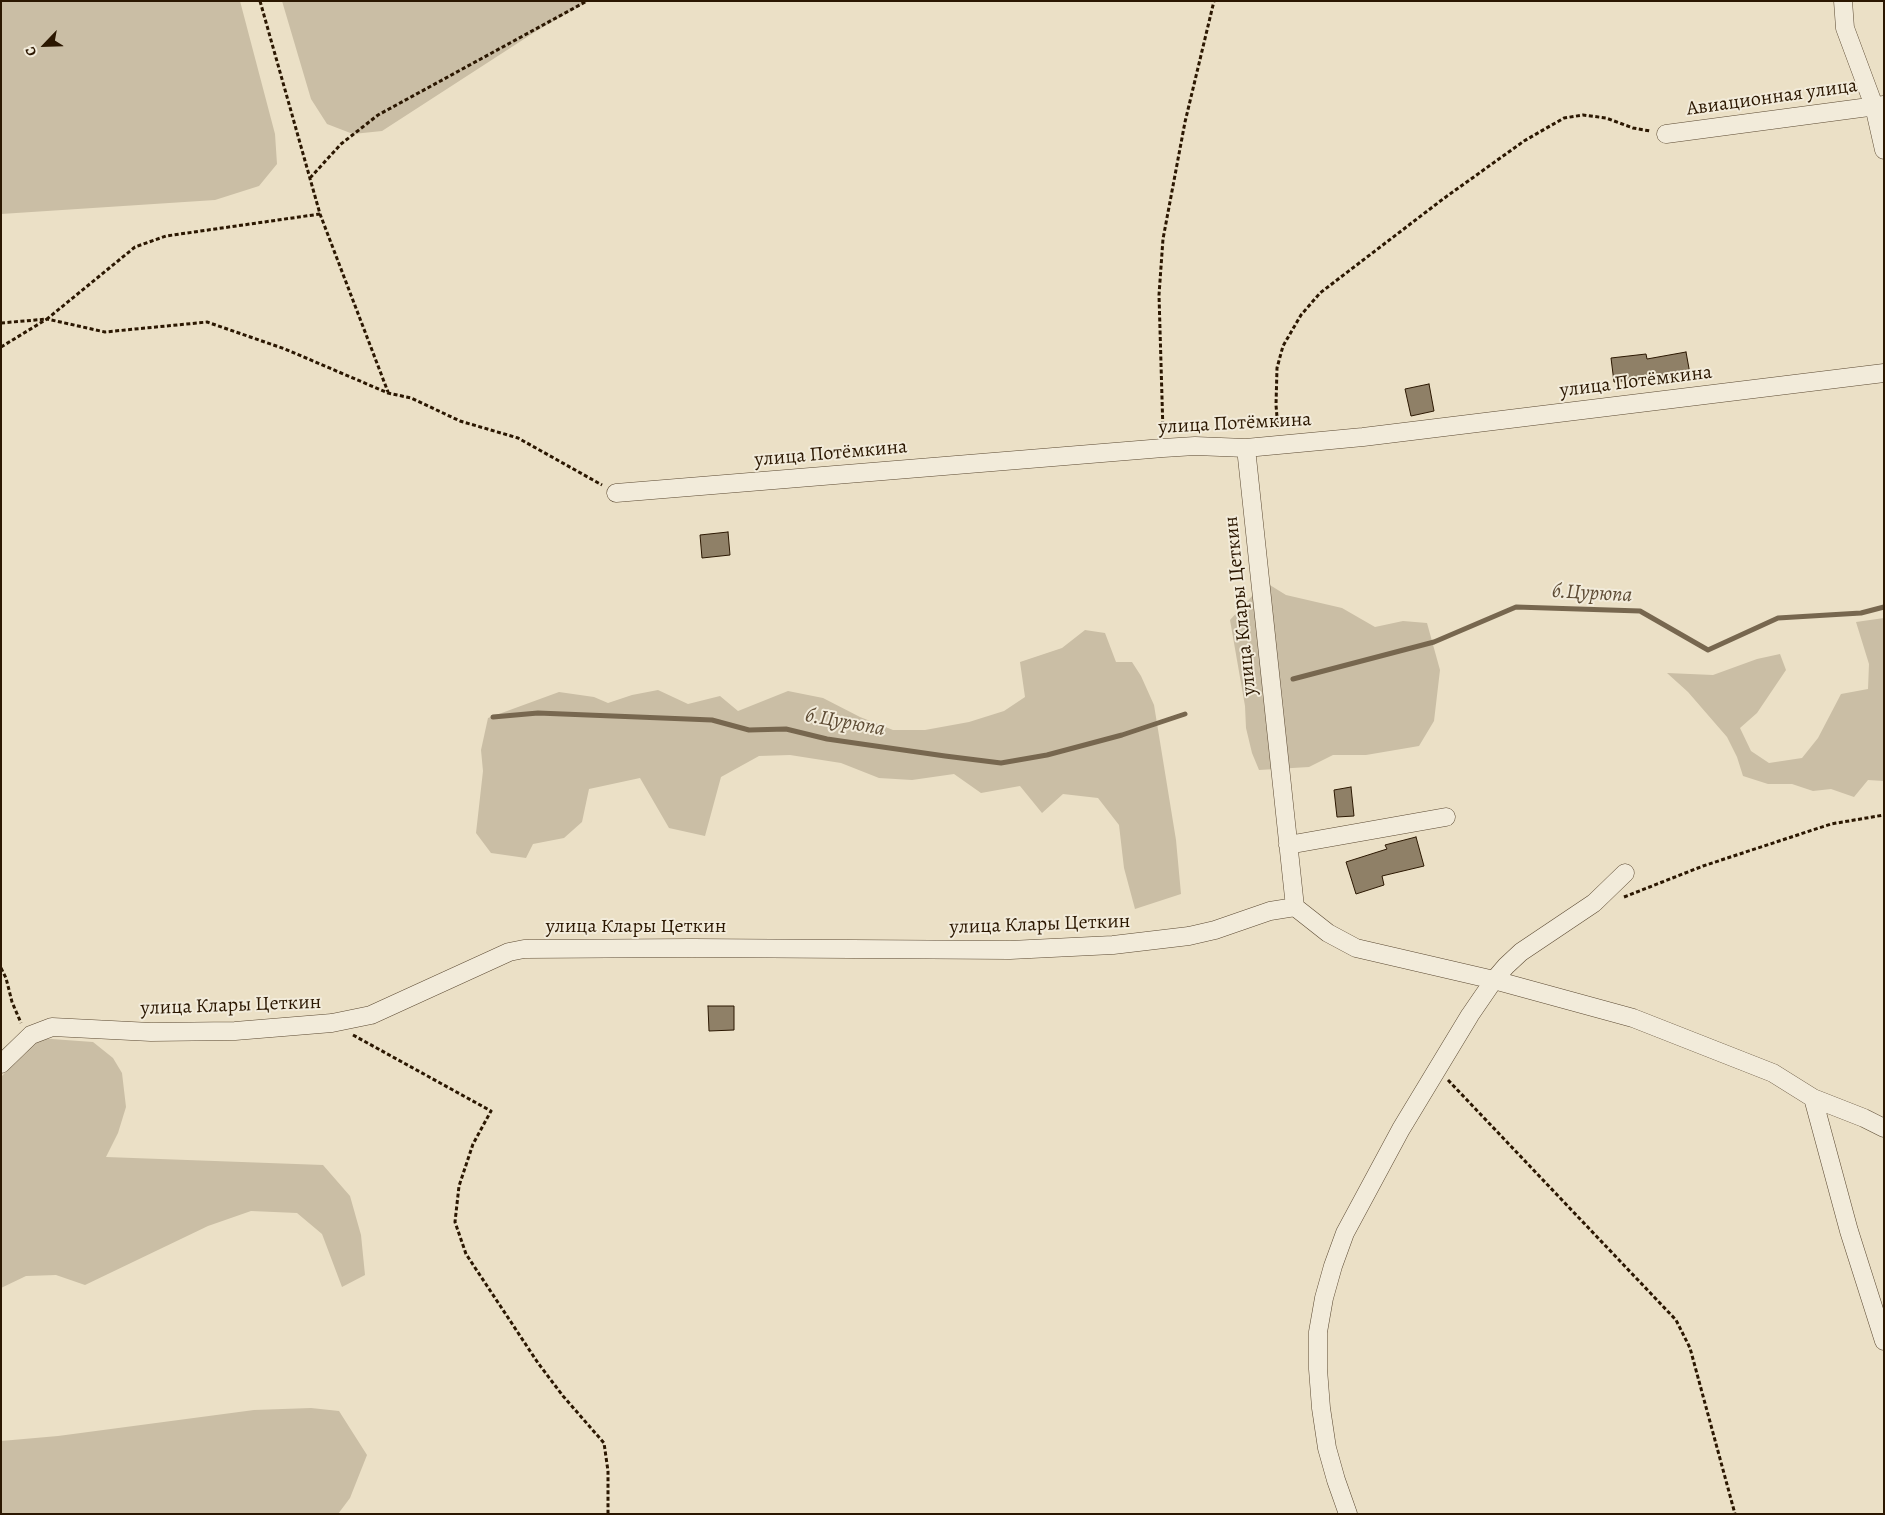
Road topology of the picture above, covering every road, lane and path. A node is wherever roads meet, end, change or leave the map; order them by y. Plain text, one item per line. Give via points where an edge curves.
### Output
1 (260, 1) edge
2 (587, 1) edge
3 (1214, 1) edge
4 (1843, 1) edge
5 (1879, 105) edge
6 (1666, 134) joint
7 (1884, 150) edge
8 (310, 178) junction
9 (320, 214) junction
10 (47, 319) junction
11 (1, 323) edge
12 (1, 347) edge
13 (1884, 373) edge
14 (388, 393) junction
15 (1279, 445) junction
16 (1163, 448) junction
17 (1246, 448) junction
18 (616, 493) joint
19 (1884, 815) edge
20 (1446, 816) dead end
21 (1288, 845) junction
22 (1624, 873) dead end
23 (1623, 898) dead end
24 (1295, 907) junction
25 (1, 968) edge
26 (1494, 980) junction
27 (339, 1022) junction
28 (27, 1038) junction
29 (1, 1064) edge
30 (1438, 1068) junction
31 (1812, 1098) junction
32 (1884, 1128) edge
33 (1884, 1341) edge
34 (608, 1514) edge
35 (1348, 1514) edge
36 (1735, 1514) edge

1 - 8 path
2 - 8 path via 378,115 341,144
3 - 16 path via 1185,122 1163,239 1159,295
4 - 5 street via 1845,28
5 - 6 street, Авиационная улица
5 - 7 street
6 - 15 path via 1633,128 1606,118 1583,115 1564,118 1524,141 1451,193 1320,294 1301,315 1283,346 1277,368
8 - 9 path
9 - 10 path via 166,236 135,247
9 - 14 path
10 - 11 path
10 - 12 path
10 - 14 path via 105,332 207,322 285,349
13 - 15 street, улица Потёмкина
14 - 18 path via 411,398 460,421 518,438
15 - 17 street, улица Потёмкина
16 - 17 street, улица Потёмкина
16 - 18 street, улица Потёмкина
17 - 21 street, улица Клары Цеткин
19 - 23 path via 1831,824 1703,866
20 - 21 street
21 - 24 street, улица Клары Цеткин
22 - 26 street via 1594,903 1521,952
24 - 26 street via 1328,933 1356,948
24 - 27 street, улица Клары Цеткин via 1270,911 1189,936 1113,945 1010,950 524,950 509,952 371,1015
25 - 28 path
26 - 30 street
26 - 31 street via 1633,1018 1773,1073
27 - 28 street, улица Клары Цеткин via 281,1028 151,1032 52,1027
27 - 34 path via 354,1036 491,1111 473,1144 459,1186 455,1222 466,1254 538,1363 604,1442
28 - 29 street, улица Клары Цеткин
30 - 35 street via 1345,1233 1324,1298 1318,1332 1321,1408 1327,1448
30 - 36 path via 1676,1320 1690,1348
31 - 32 street
31 - 33 street

